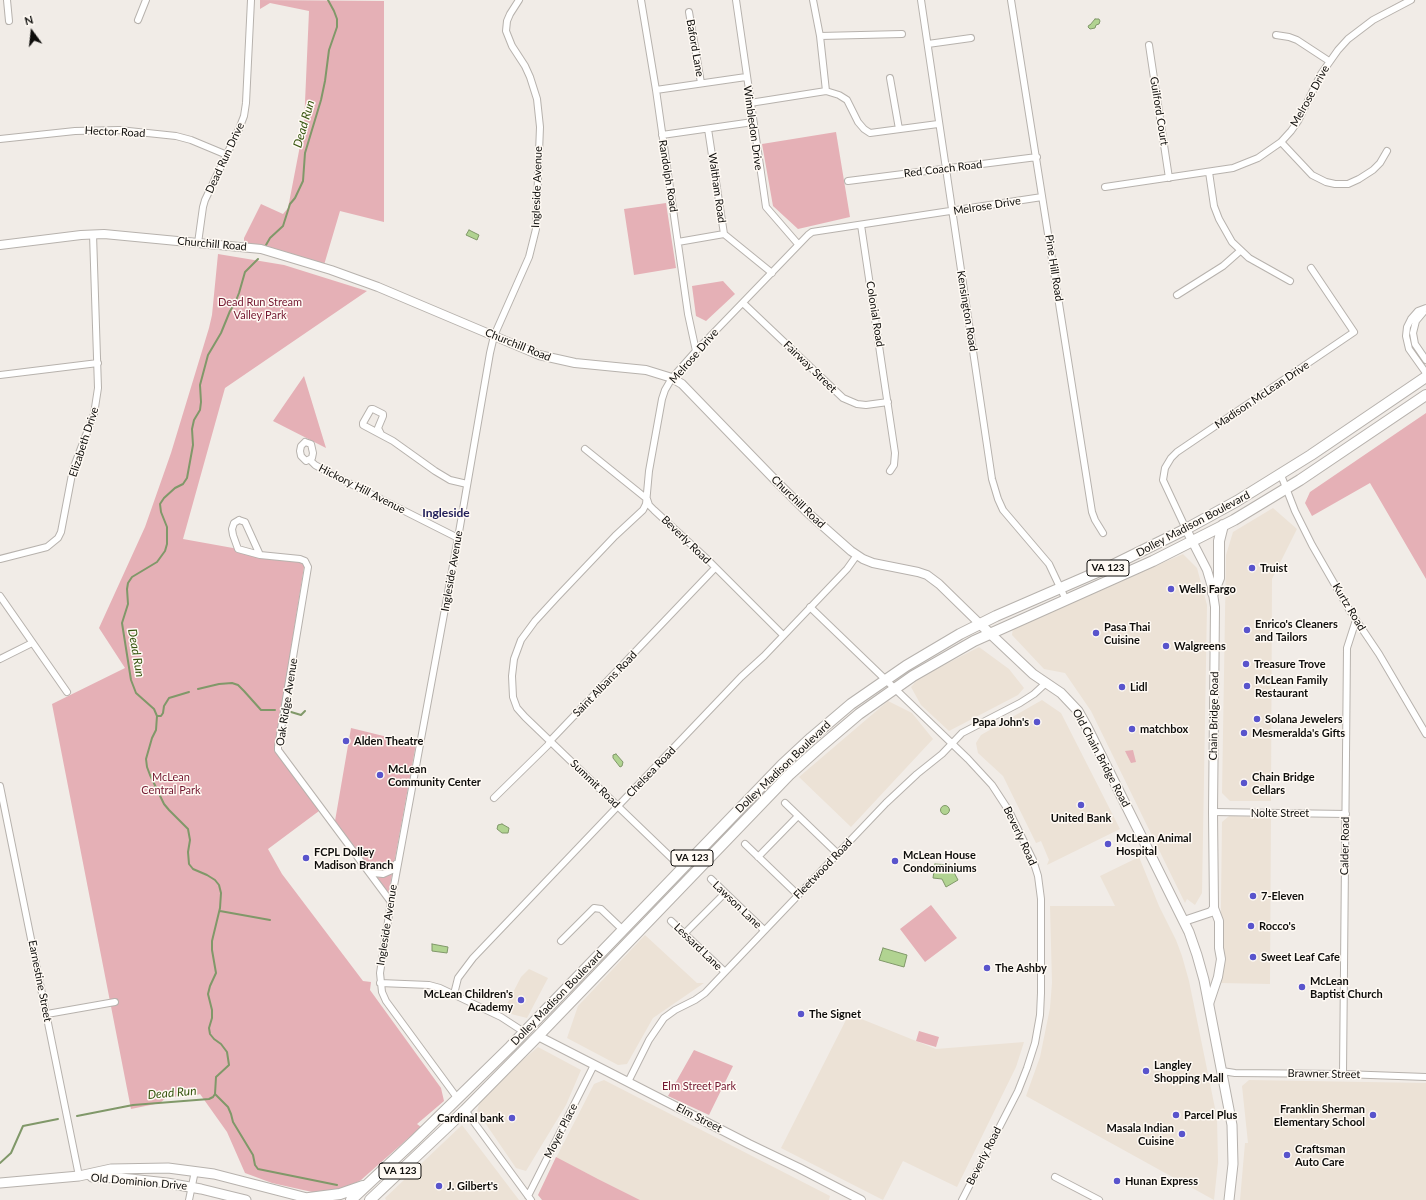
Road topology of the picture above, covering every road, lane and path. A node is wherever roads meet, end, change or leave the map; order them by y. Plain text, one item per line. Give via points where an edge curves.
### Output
1 (7, 0) edge
2 (146, 0) edge
3 (251, 0) edge
4 (519, 0) edge
5 (641, 0) edge
6 (736, 0) edge
7 (813, 0) edge
8 (921, 0) edge
9 (1011, 0) edge
10 (1411, 0) edge
11 (689, 12) dead end
12 (138, 20) dead end
13 (9, 22) dead end
14 (902, 34) dead end
15 (1276, 35) dead end
16 (820, 36) junction
17 (970, 38) dead end
18 (928, 44) junction
19 (1149, 45) dead end
20 (1329, 61) junction
21 (746, 77) junction
22 (890, 78) dead end
23 (702, 83) junction
24 (656, 90) junction
25 (826, 92) junction
26 (750, 103) junction
27 (753, 122) junction
28 (938, 124) junction
29 (708, 129) junction
30 (899, 129) junction
31 (662, 135) junction
32 (0, 139) edge
33 (1281, 142) junction
34 (1387, 151) dead end
35 (227, 155) junction
36 (1037, 157) junction
37 (946, 169) junction
38 (1209, 172) junction
39 (1169, 178) junction
40 (848, 181) dead end
41 (1105, 188) dead end
42 (1042, 197) junction
43 (952, 211) junction
44 (861, 225) junction
45 (93, 234) junction
46 (724, 234) junction
47 (678, 242) junction
48 (198, 243) junction
49 (798, 244) junction
50 (0, 245) edge
51 (1240, 251) junction
52 (1311, 268) dead end
53 (772, 273) junction
54 (1290, 281) dead end
55 (1177, 295) dead end
56 (742, 303) junction
57 (1426, 308) edge
58 (494, 336) junction
59 (696, 351) junction
60 (1426, 360) edge
61 (98, 363) junction
62 (1426, 373) edge
63 (0, 375) edge
64 (1426, 377) edge
65 (672, 378) junction
66 (1426, 395) edge
67 (888, 402) junction
68 (380, 434) dead end
69 (585, 449) dead end
70 (310, 460) dead end
71 (890, 471) dead end
72 (1281, 475) junction
73 (467, 484) junction
74 (1286, 489) junction
75 (647, 499) junction
76 (1223, 525) junction
77 (1186, 529) junction
78 (1102, 533) dead end
79 (458, 538) junction
80 (1193, 541) junction
81 (260, 555) junction
82 (857, 555) junction
83 (0, 559) edge
84 (715, 568) junction
85 (1062, 588) junction
86 (1213, 593) junction
87 (0, 596) edge
88 (1066, 600) junction
89 (810, 607) junction
90 (1356, 620) junction
91 (980, 624) junction
92 (990, 633) junction
93 (784, 635) junction
94 (32, 643) junction
95 (0, 659) edge
96 (885, 680) junction
97 (1046, 683) junction
98 (895, 688) junction
99 (67, 692) dead end
100 (513, 697) joint
101 (1426, 734) edge
102 (550, 741) junction
103 (952, 743) junction
104 (0, 786) edge
105 (494, 798) dead end
106 (785, 803) dead end
107 (618, 806) junction
108 (1213, 812) junction
109 (1346, 814) junction
110 (798, 816) junction
111 (745, 844) dead end
112 (838, 854) junction
113 (758, 857) junction
114 (398, 861) junction
115 (682, 868) junction
116 (367, 870) junction
117 (710, 879) dead end
118 (725, 893) junction
119 (798, 895) junction
120 (391, 902) junction
121 (1214, 908) junction
122 (671, 921) dead end
123 (1184, 921) junction
124 (623, 930) junction
125 (764, 930) junction
126 (684, 934) junction
127 (561, 941) dead end
128 (725, 972) junction
129 (380, 983) junction
130 (454, 994) junction
131 (115, 1002) dead end
132 (1209, 1004) junction
133 (47, 1014) junction
134 (524, 1032) junction
135 (538, 1036) junction
136 (594, 1065) junction
137 (1222, 1071) junction
138 (1343, 1074) junction
139 (1426, 1077) edge
140 (628, 1082) junction
141 (471, 1086) junction
142 (458, 1099) junction
143 (465, 1110) junction
144 (443, 1131) junction
145 (195, 1170) junction
146 (79, 1176) junction
147 (1055, 1177) dead end
148 (0, 1183) edge
149 (369, 1183) junction
150 (192, 1187) junction
151 (381, 1190) junction
152 (529, 1198) edge
153 (312, 1199) edge
154 (189, 1200) edge
155 (246, 1200) edge
156 (351, 1200) edge
157 (370, 1200) edge
158 (378, 1200) edge
159 (861, 1200) edge
160 (962, 1200) edge
161 (1099, 1200) edge
162 (1229, 1200) edge

1 - 13 street
2 - 12 street
3 - 35 street, Dead Run Drive via 246,103 239,129
4 - 58 street, Ingleside Avenue via 510,14 506,31 530,77 537,99 540,127 538,206 536,229 529,257
5 - 24 street, Randolph Road
6 - 21 street, Wimbledon Drive
7 - 16 street
8 - 18 street, Kensington Road
9 - 36 street, Pine Hill Road
10 - 20 street, Melrose Drive via 1360,29
11 - 23 street, Baford Lane
14 - 16 street
15 - 20 street via 1297,40
16 - 25 street
17 - 18 street
18 - 28 street, Kensington Road
19 - 39 street, Guilford Court
20 - 33 street, Melrose Drive via 1298,121
21 - 23 street
21 - 26 street, Wimbledon Drive
22 - 30 street
23 - 24 street
24 - 31 street, Randolph Road
25 - 26 street
25 - 30 street via 847,100 864,130 870,133
26 - 27 street, Wimbledon Drive
27 - 29 street
27 - 49 street, Wimbledon Drive via 766,207
28 - 30 street
28 - 37 street, Kensington Road
29 - 31 street
29 - 46 street, Waltham Road
31 - 47 street, Randolph Road
32 - 35 street, Hector Road via 75,131 119,130 176,136
33 - 34 street via 1312,175 1335,184 1348,184 1359,179 1376,166
33 - 38 street, Melrose Drive via 1246,164
35 - 48 street, Dead Run Drive via 203,207
36 - 37 street, Red Coach Road
36 - 42 street, Pine Hill Road
37 - 40 street, Red Coach Road
37 - 43 street, Kensington Road
38 - 39 street, Melrose Drive
38 - 51 street via 1214,206 1219,219 1224,231
39 - 41 street, Melrose Drive
42 - 43 street, Melrose Drive
42 - 78 street, Pine Hill Road via 1092,512
43 - 44 street, Melrose Drive
43 - 85 street, Kensington Road via 995,491 1003,510 1044,557
44 - 49 street, Melrose Drive via 812,232
44 - 67 street, Colonial Road
45 - 48 street, Churchill Road
45 - 50 street, Churchill Road
45 - 61 street, Elizabeth Drive
46 - 47 street
46 - 53 street, Waltham Road
47 - 59 street, Randolph Road
48 - 58 street, Churchill Road via 261,249 285,255 378,287
49 - 53 street, Melrose Drive
51 - 54 street via 1264,268
51 - 55 street
52 - 77 street, Madison McLean Drive via 1354,332 1171,458 1165,468 1164,480
53 - 56 street, Melrose Drive
56 - 59 street, Melrose Drive
56 - 67 street, Fairway Street via 843,398 866,405
57 - 60 street via 1416,321 1413,333 1415,344
57 - 62 street via 1418,311 1411,319 1406,336 1409,349
58 - 65 street, Churchill Road via 558,360 646,370
58 - 73 street, Ingleside Avenue
59 - 65 street, Melrose Drive
61 - 63 street
61 - 83 street, Elizabeth Drive via 97,402 73,469 61,532 47,547
64 - 72 main road, Dolley Madison Boulevard / VA 123
65 - 75 street, Melrose Drive via 662,400 649,471
65 - 82 street, Churchill Road via 686,388 808,513
66 - 74 main road, Dolley Madison Boulevard / VA 123
67 - 71 street, Colonial Road via 895,453 894,466
68 - 73 street via 450,480
69 - 75 street, Beverly Road
70 - 79 street, Hickory Hill Avenue via 335,476
72 - 74 street, Kurtz Road
72 - 77 main road, Dolley Madison Boulevard / VA 123
73 - 79 street, Ingleside Avenue
74 - 76 main road, Dolley Madison Boulevard / VA 123
74 - 90 street, Kurtz Road via 1302,526
75 - 84 street, Beverly Road via 649,505
75 - 100 street, Melrose Drive via 643,510 610,541 524,635 514,659
76 - 80 main road, Dolley Madison Boulevard / VA 123
76 - 86 main road via 1219,544 1219,578
77 - 80 street, Chain Bridge Road
77 - 85 main road, Dolley Madison Boulevard / VA 123
79 - 114 street, Ingleside Avenue
80 - 86 street, Chain Bridge Road via 1205,566
80 - 88 main road, Dolley Madison Boulevard / VA 123
81 - 81 street via 245,522 236,520 232,529 238,550
81 - 116 street, Oak Ridge Avenue via 300,559 305,561 308,567 278,750
82 - 89 street, Chelsea Road
82 - 91 street, Churchill Road via 879,565 927,575
84 - 93 street, Beverly Road
84 - 102 street, Saint Albans Road
85 - 88 street, Kensington Road
85 - 91 main road, Dolley Madison Boulevard / VA 123
86 - 108 street, Chain Bridge Road
87 - 94 street
88 - 92 main road, Dolley Madison Boulevard / VA 123
89 - 93 street, Chelsea Road
89 - 96 street, Beverly Road
90 - 101 street, Kurtz Road
90 - 109 street, Calder Road via 1347,648
91 - 92 main road, Old Chain Bridge Road
91 - 96 main road, Dolley Madison Boulevard / VA 123
92 - 97 main road, Old Chain Bridge Road via 1028,670
92 - 98 main road, Dolley Madison Boulevard / VA 123
93 - 107 street, Chelsea Road
94 - 95 street
94 - 99 street
96 - 98 street, Beverly Road
96 - 115 main road, Dolley Madison Boulevard / VA 123 via 841,712 796,751
97 - 103 street, Fleetwood Road via 1020,704 962,732
97 - 123 main road, Old Chain Bridge Road via 1061,693 1081,716
98 - 103 street, Beverly Road
98 - 135 main road, Dolley Madison Boulevard / VA 123 via 839,730 789,775
100 - 102 street, Summit Road via 525,717
102 - 105 street, Saint Albans Road
102 - 107 street, Summit Road
103 - 112 street, Fleetwood Road via 886,803
103 - 160 street, Beverly Road via 988,780 1004,801 1035,865 1041,899 1041,1001 1035,1043 1018,1091
104 - 133 street, Earnestine Street
106 - 110 street
107 - 115 street, Summit Road
107 - 130 street, Chelsea Road via 472,958 458,978
108 - 109 street, Nolte Street
108 - 121 street, Chain Bridge Road
109 - 138 street, Calder Road
110 - 112 street
110 - 113 street
111 - 113 street
112 - 119 street, Fleetwood Road
113 - 119 street
114 - 116 street via 392,870 384,874 374,874
114 - 120 street, Ingleside Avenue
115 - 124 main road, Dolley Madison Boulevard / VA 123
116 - 120 street, Oak Ridge Avenue
117 - 118 street, Lawson Lane
118 - 125 street, Lawson Lane
118 - 126 street
119 - 125 street, Fleetwood Road
120 - 129 street, Ingleside Avenue
121 - 123 street via 1211,912
121 - 132 street, Chain Bridge Road via 1219,921 1220,955 1218,977
122 - 126 street, Lessard Lane
123 - 132 main road via 1197,955
124 - 127 street via 601,909 594,908
124 - 134 main road, Dolley Madison Boulevard / VA 123
125 - 128 street, Fleetwood Road
126 - 128 street, Lessard Lane
128 - 140 street, Fleetwood Road via 702,995 664,1018 649,1040
129 - 130 street via 429,985
129 - 142 street, Ingleside Avenue via 386,1001
130 - 134 street via 501,1017
131 - 133 street
132 - 137 main road
133 - 146 street, Earnestine Street
134 - 141 main road, Dolley Madison Boulevard / VA 123
135 - 136 street, Elm Street
135 - 143 main road, Dolley Madison Boulevard / VA 123
136 - 140 street, Elm Street
136 - 152 street, Moyer Place
137 - 138 street, Brawner Street
137 - 162 main road via 1233,1140 1233,1173
138 - 139 street, Brawner Street
140 - 159 street, Elm Street
141 - 142 main road, Dolley Madison Boulevard / VA 123
141 - 143 main road via 464,1102
142 - 144 main road via 456,1108
142 - 149 main road, Dolley Madison Boulevard / VA 123
143 - 144 main road, Dolley Madison Boulevard / VA 123
143 - 152 street
144 - 151 main road, Dolley Madison Boulevard / VA 123
145 - 146 main road, Old Dominion Drive via 130,1168
145 - 150 street
145 - 153 main road, Old Dominion Drive
146 - 148 main road, Old Dominion Drive
146 - 150 main road, Old Dominion Drive via 138,1179
147 - 161 street
149 - 153 main road via 340,1194
149 - 156 main road, Dolley Madison Boulevard / VA 123
150 - 154 street
150 - 155 main road, Old Dominion Drive
151 - 157 main road, Dolley Madison Boulevard / VA 123
151 - 158 main road

